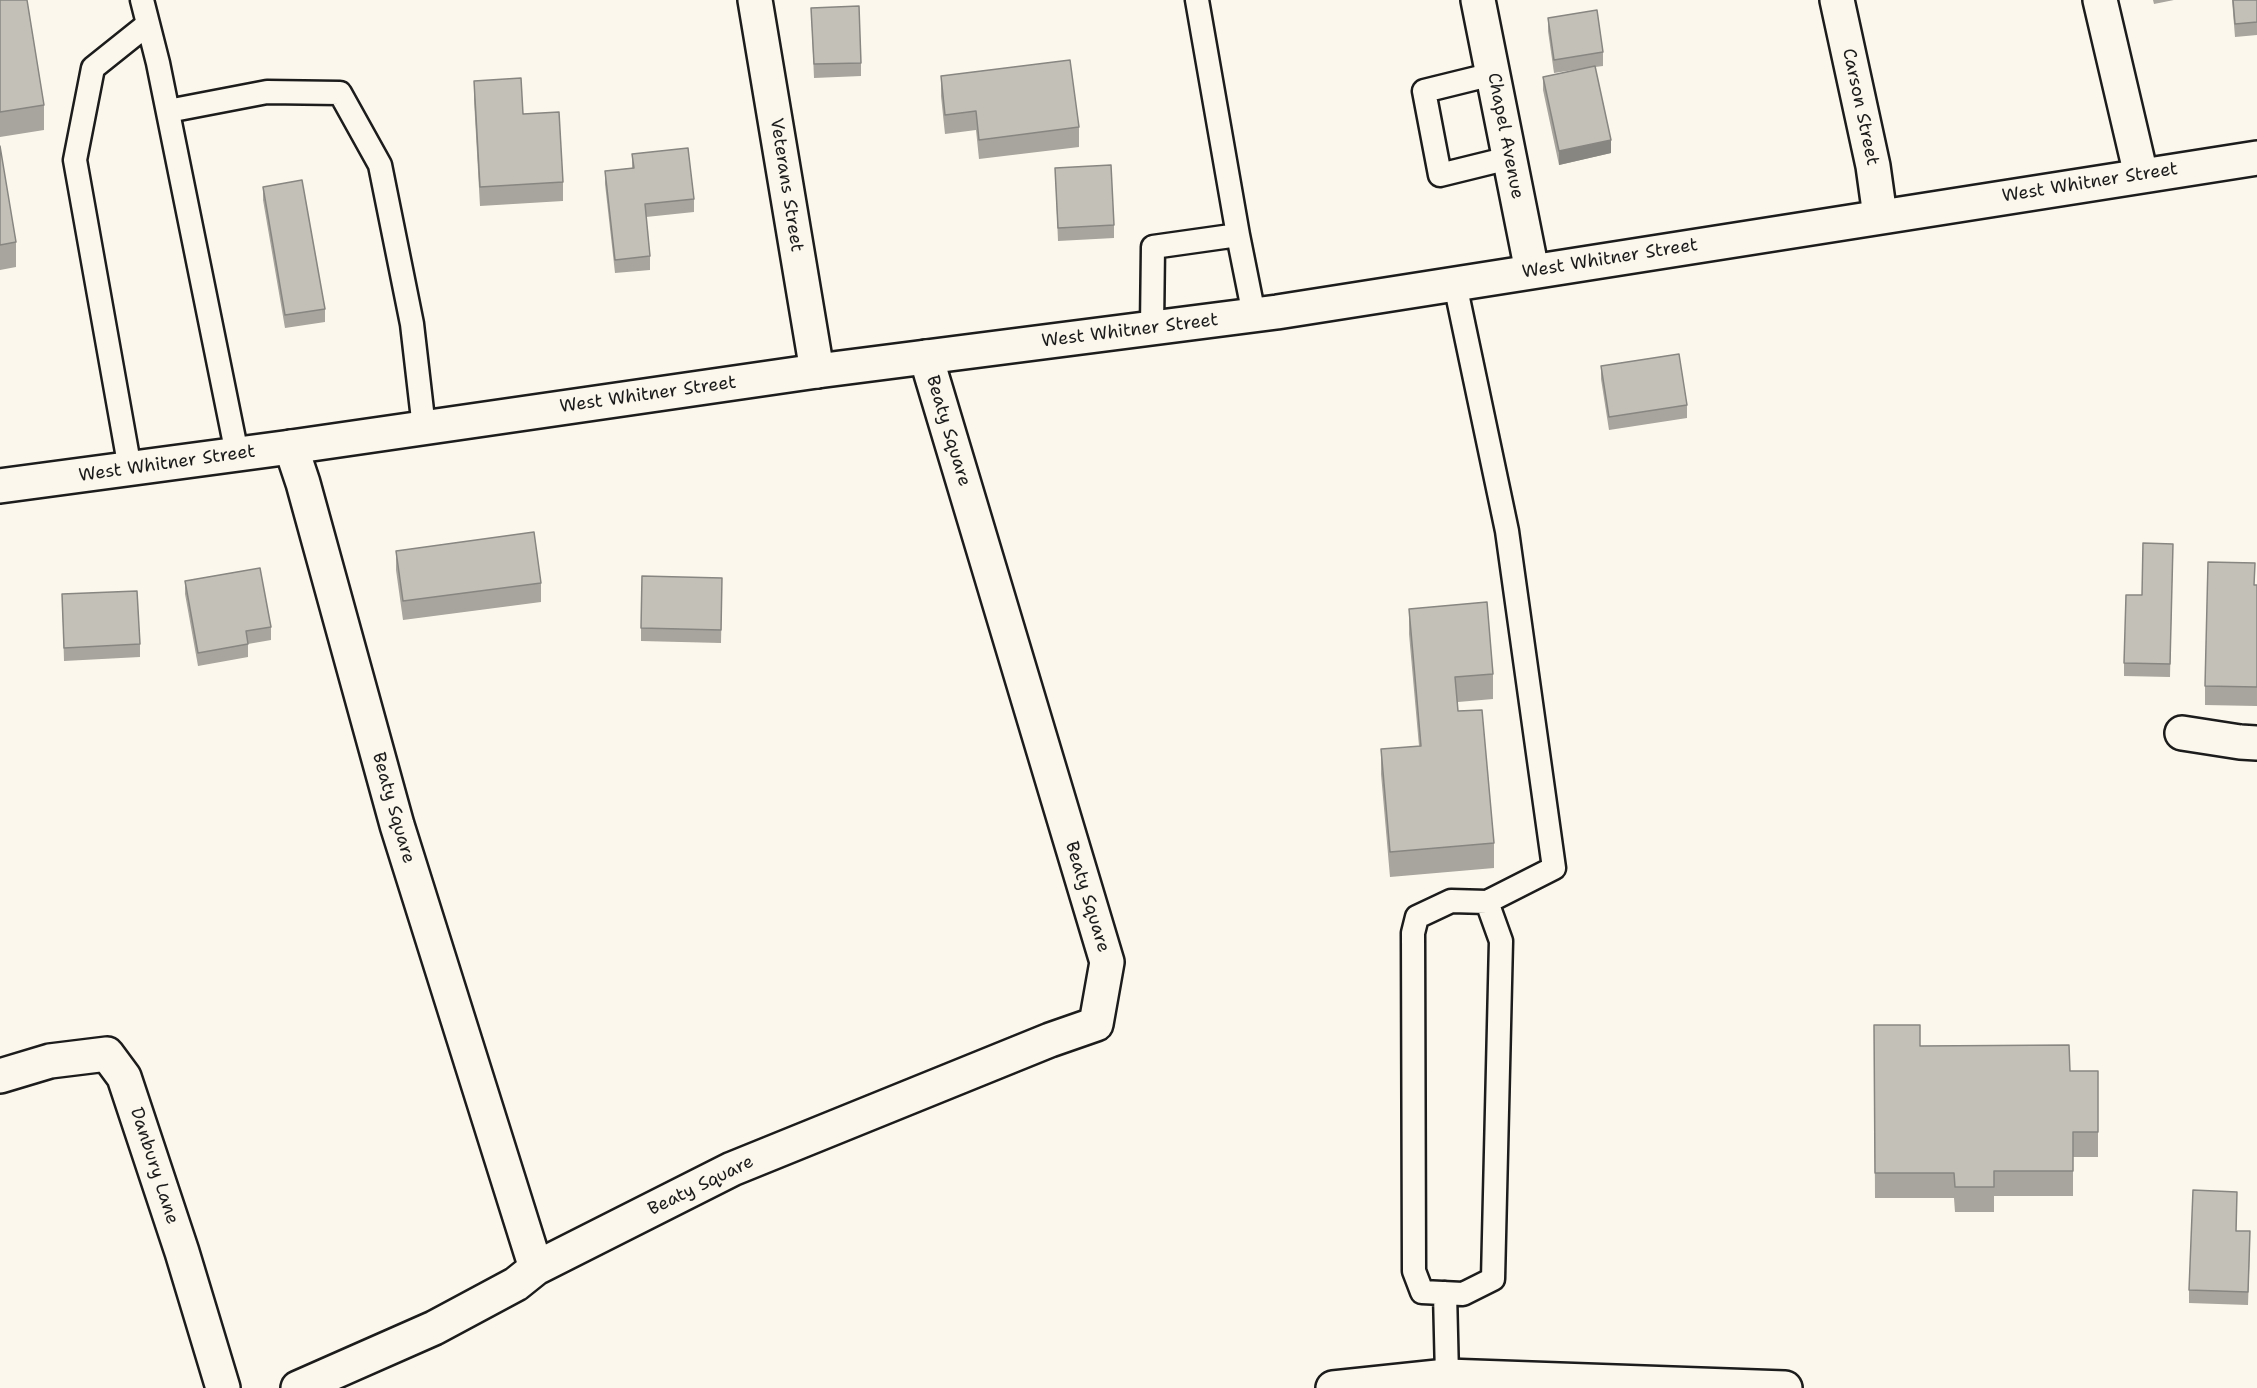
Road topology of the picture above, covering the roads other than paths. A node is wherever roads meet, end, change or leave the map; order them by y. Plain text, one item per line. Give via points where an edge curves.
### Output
1 (142, 0) edge
2 (755, 0) edge
3 (1197, 0) edge
4 (1478, 0) edge
5 (1836, 0) edge
6 (2100, 0) edge
7 (148, 24) junction
8 (1493, 74) junction
9 (168, 111) junction
10 (1509, 158) junction
11 (2257, 158) edge
12 (2141, 175) junction
13 (1880, 216) junction
14 (1238, 235) junction
15 (1532, 271) junction
16 (1455, 284) junction
17 (1254, 315) junction
18 (1152, 327) junction
19 (926, 357) junction
20 (817, 371) junction
21 (424, 428) junction
22 (291, 447) junction
23 (237, 454) junction
24 (130, 469) junction
25 (0, 486) edge
26 (2182, 733) dead end
27 (2257, 743) edge
28 (1487, 902) junction
29 (0, 1076) edge
30 (536, 1268) junction
31 (1445, 1293) junction
32 (1447, 1376) junction
33 (223, 1388) edge
34 (298, 1388) edge
35 (1333, 1388) edge
36 (1785, 1388) edge

1 - 7 lane
2 - 20 street, Veterans Street
3 - 14 lane
4 - 8 street, Chapel Avenue
5 - 13 street, Carson Street via 1873,166
6 - 12 street
7 - 9 lane
7 - 24 lane via 93,68 75,160
8 - 10 street, Chapel Avenue
8 - 10 lane via 1424,91 1440,175
9 - 21 lane via 267,92 340,93 380,165 412,324
9 - 23 lane
10 - 15 street, Chapel Avenue
11 - 12 street, West Whitner Street
12 - 13 street, West Whitner Street
13 - 15 street, West Whitner Street
14 - 17 lane
14 - 18 lane via 1153,247
15 - 16 street, West Whitner Street
16 - 17 street, West Whitner Street
16 - 28 lane via 1507,531 1554,868
17 - 18 street, West Whitner Street
18 - 19 street, West Whitner Street
19 - 20 street, West Whitner Street
19 - 30 street, Beaty Square via 1107,962 1096,1024 732,1169
20 - 21 street, West Whitner Street
21 - 22 street, West Whitner Street
22 - 23 street, West Whitner Street
22 - 30 street, Beaty Square via 397,825
23 - 24 street, West Whitner Street
24 - 25 street, West Whitner Street
26 - 27 street
28 - 31 lane via 1501,941 1493,1279 1463,1294
28 - 31 lane via 1450,901 1417,917 1413,933 1414,1271 1422,1292
29 - 33 street, Danbury Lane via 50,1061 107,1054 124,1077
30 - 34 street, Beaty Square via 516,1284 434,1328
31 - 32 lane
32 - 35 street
32 - 36 street

